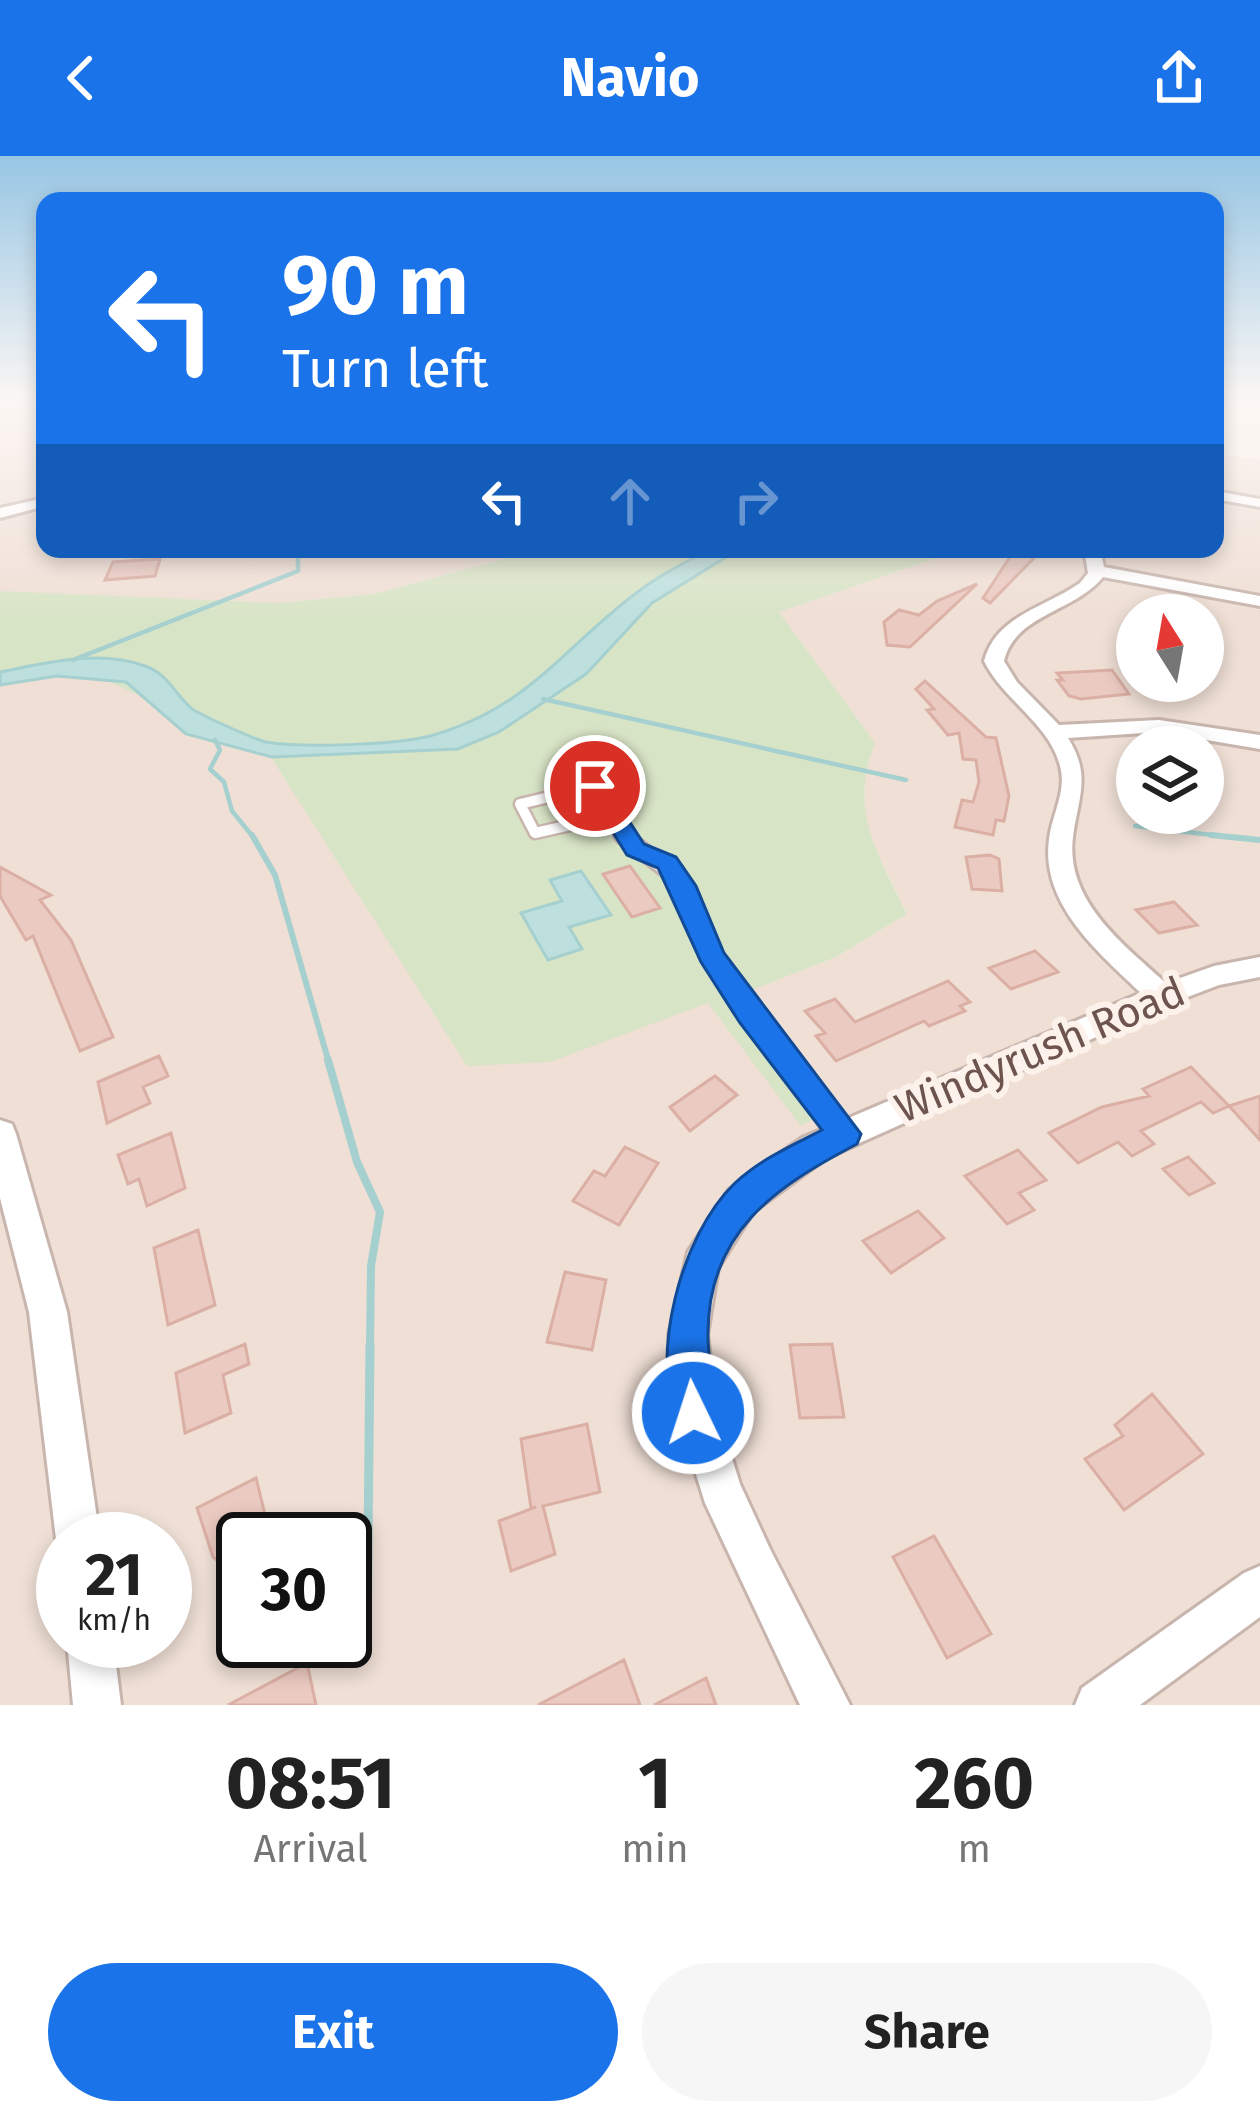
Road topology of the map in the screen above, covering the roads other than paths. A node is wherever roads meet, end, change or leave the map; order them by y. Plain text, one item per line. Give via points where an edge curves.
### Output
1 (1224, 497) edge
2 (1260, 503) edge
3 (36, 504) edge
4 (0, 513) edge
5 (1095, 560) edge
6 (1260, 602) edge
7 (1055, 732) junction
8 (1260, 742) edge
9 (611, 816) junction
10 (1260, 968) edge
11 (1162, 996) junction
12 (0, 1134) edge
13 (845, 1134) junction
14 (74, 1512) edge
15 (1260, 1589) edge
16 (93, 1668) edge
17 (97, 1705) edge
18 (826, 1705) edge
19 (1099, 1705) edge

1 - 2 street
3 - 4 street
5 - 6 street
5 - 7 street via 1083,593 1007,631 994,650 998,672
7 - 8 street via 1159,726
7 - 11 street via 1075,784 1062,832 1063,874 1101,937
9 - 9 lane via 595,786 520,804 535,832
9 - 13 lane via 635,849 667,862 750,1015
10 - 11 street, Windyrush Road
11 - 13 street, Windyrush Road
12 - 14 street via 48,1312
13 - 18 street, Windyrush Road via 793,1159 744,1197 700,1271 688,1332 693,1413 710,1472
15 - 19 street
16 - 17 street

